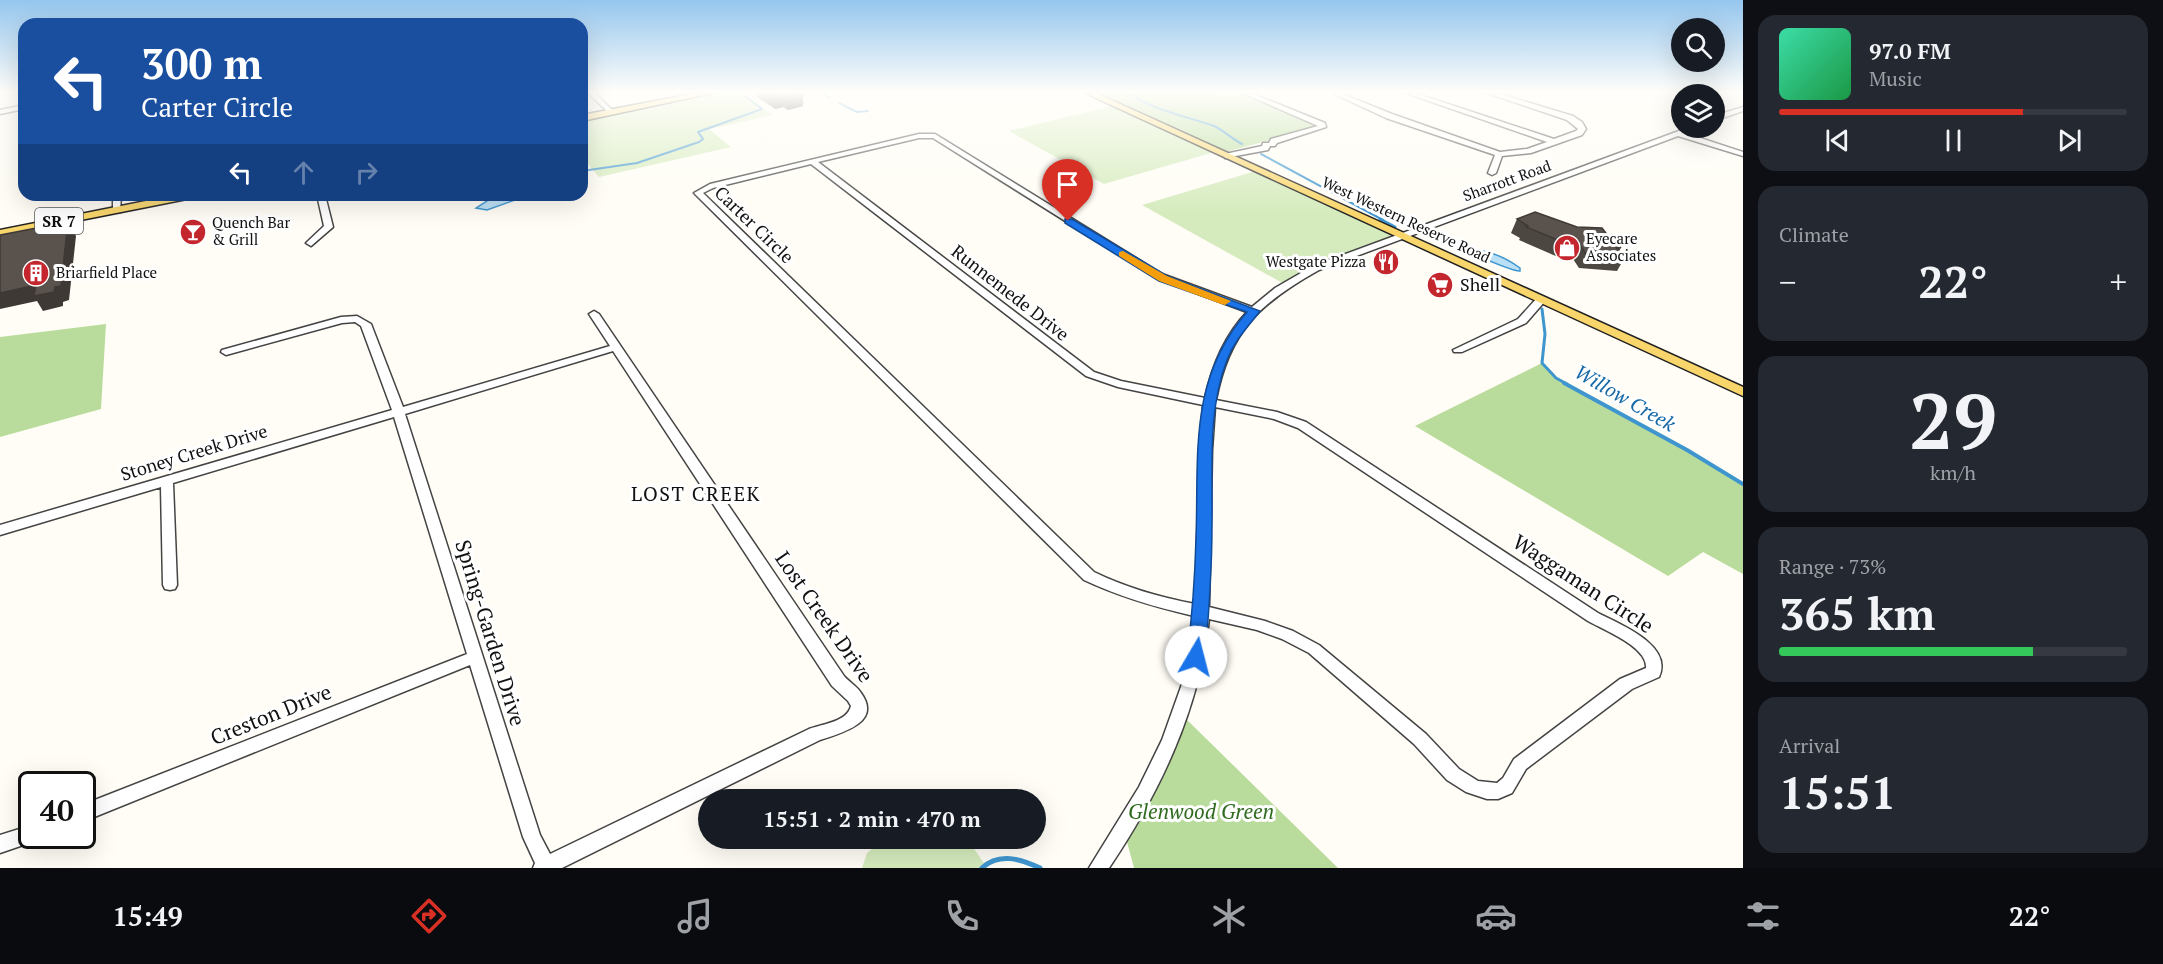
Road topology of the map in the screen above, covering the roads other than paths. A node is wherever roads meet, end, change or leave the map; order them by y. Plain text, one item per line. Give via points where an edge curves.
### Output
1 (1181, 134) edge
2 (1300, 134) edge
3 (1439, 134) edge
4 (1530, 134) edge
5 (1579, 134) edge
6 (1671, 135) edge
7 (1693, 138) edge
8 (1555, 142) junction
9 (1272, 144) dead end
10 (1743, 153) edge
11 (1499, 154) junction
12 (814, 163) junction
13 (1492, 173) dead end
14 (117, 201) edge
15 (162, 201) edge
16 (322, 201) edge
17 (117, 210) junction
18 (0, 233) edge
19 (1400, 235) junction
20 (311, 243) dead end
21 (1541, 300) junction
22 (1254, 311) junction
23 (594, 314) dead end
24 (616, 347) junction
25 (1458, 350) dead end
26 (226, 352) dead end
27 (1743, 392) edge
28 (1209, 402) junction
29 (398, 411) junction
30 (167, 480) junction
31 (0, 530) edge
32 (170, 585) dead end
33 (1201, 610) junction
34 (475, 657) junction
35 (96, 808) edge
36 (18, 838) edge
37 (0, 844) edge
38 (544, 867) edge
39 (1098, 868) edge

1 - 19 main road, West Western Reserve Road
2 - 9 street
3 - 11 street
4 - 8 street
5 - 8 street
6 - 19 street, Sharrott Road
7 - 10 street
8 - 11 street via 1521,153
11 - 13 street
12 - 22 street, Carter Circle via 922,135 935,136 1159,276
12 - 28 street, Runnemede Drive via 1090,374 1118,384
12 - 33 street, Carter Circle via 710,186 698,193 1079,568 1115,590
14 - 17 street
15 - 17 main road, SR 7
16 - 20 street via 329,227
17 - 18 main road, SR 7
19 - 21 main road, West Western Reserve Road
19 - 22 street, Sharrott Road via 1316,268 1276,291
21 - 25 street via 1521,321
21 - 27 main road, West Western Reserve Road
22 - 28 street, Sharrott Road via 1221,358
23 - 24 street, Lost Creek Drive
24 - 29 street
24 - 38 street, Lost Creek Drive via 838,681 855,697 858,712 851,722 815,734
26 - 29 street, Spring-Garden Drive via 341,320 363,321
28 - 33 street, Sharrott Road
28 - 33 street, Waggaman Circle via 1277,416 1311,429 1593,617 1629,636 1643,646 1655,666 1653,672 1626,684 1520,764 1504,788 1487,791 1452,775 1422,741 1314,649 1267,626
29 - 30 street, Stoney Creek Drive
29 - 34 street, Spring-Garden Drive
30 - 31 street, Stoney Creek Drive
30 - 32 street
33 - 39 street, Sharrott Road via 1196,657 1178,722 1143,800
34 - 35 street, Creston Drive
34 - 38 street, Spring-Garden Drive
36 - 37 street

